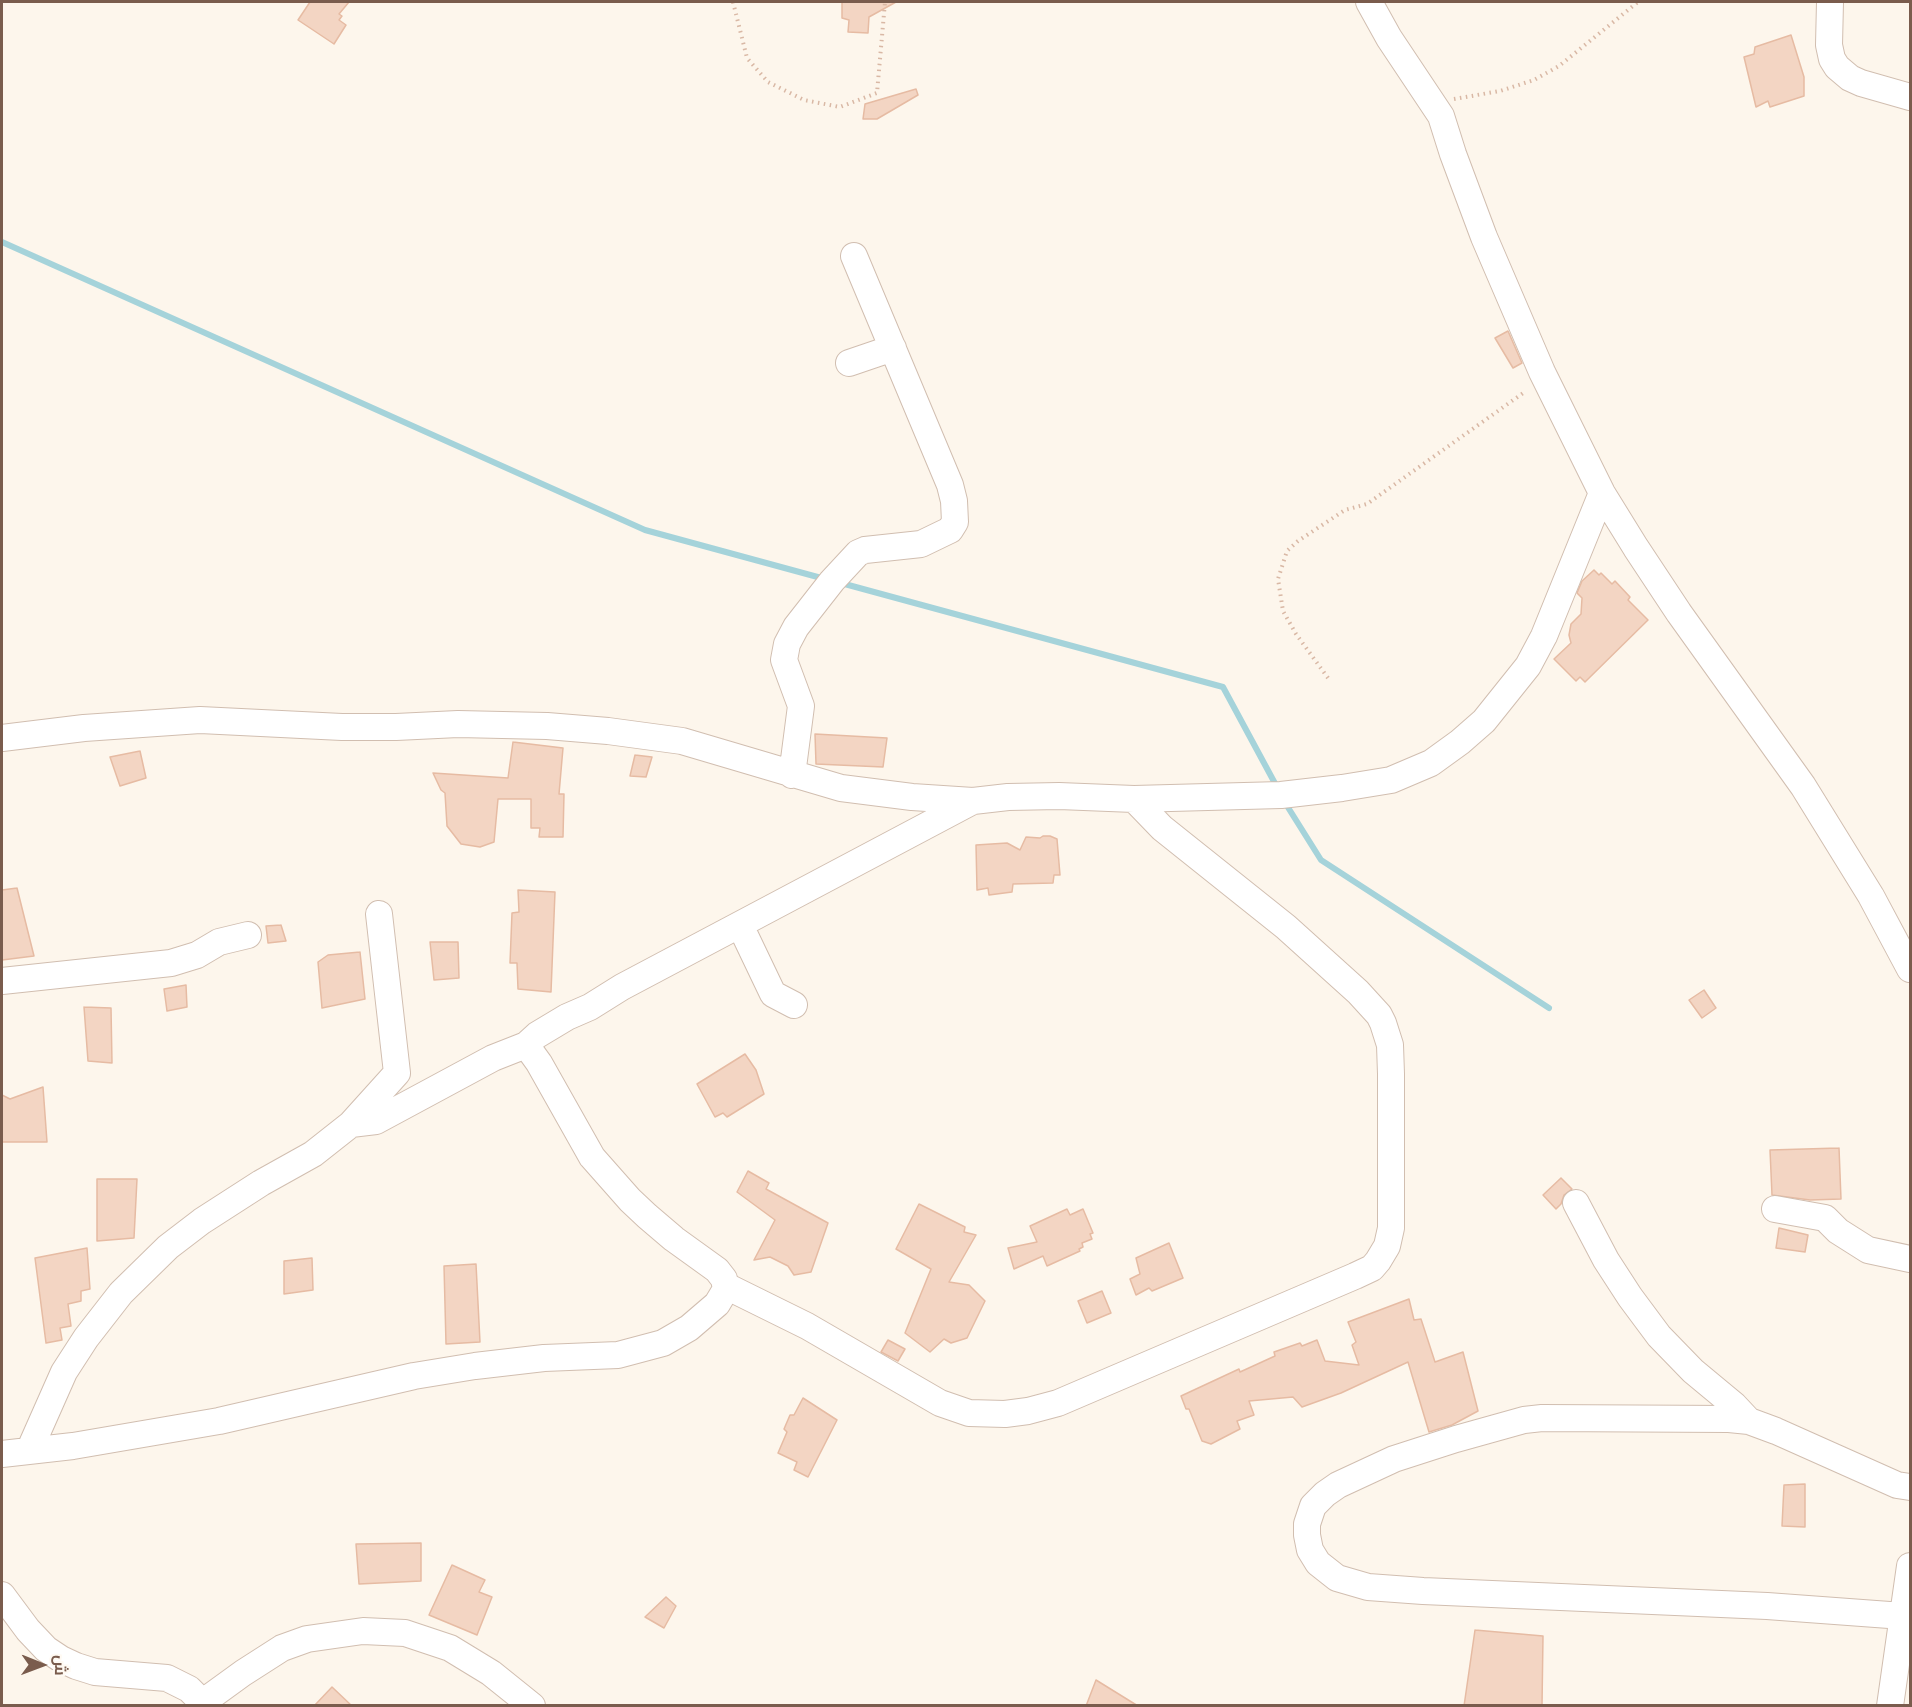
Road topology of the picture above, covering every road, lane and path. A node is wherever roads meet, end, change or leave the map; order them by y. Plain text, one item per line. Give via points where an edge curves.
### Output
1 (733, 2) edge
2 (885, 2) edge
3 (1369, 2) edge
4 (1638, 2) edge
5 (1830, 2) edge
6 (1911, 97) edge
7 (1433, 104) junction
8 (854, 256) dead end
9 (893, 348) junction
10 (849, 363) dead end
11 (1542, 372) junction
12 (1602, 493) junction
13 (1328, 678) dead end
14 (2, 738) edge
15 (792, 775) junction
16 (1134, 799) junction
17 (973, 801) junction
18 (379, 914) dead end
19 (740, 926) junction
20 (248, 935) dead end
21 (1911, 969) edge
22 (2, 981) edge
23 (795, 1005) dead end
24 (526, 1045) junction
25 (351, 1124) junction
26 (1576, 1203) dead end
27 (1775, 1209) dead end
28 (1911, 1260) edge
29 (726, 1286) junction
30 (1749, 1421) junction
31 (29, 1451) junction
32 (2, 1454) edge
33 (1911, 1487) edge
34 (1911, 1566) edge
35 (2, 1595) edge
36 (1903, 1616) junction
37 (205, 1704) edge
38 (532, 1706) edge
39 (1890, 1706) edge

1 - 2 path via 747,58 768,82 804,100 840,107 877,93
3 - 7 street
4 - 7 path via 1559,66 1534,80
5 - 6 street via 1829,45 1837,67 1861,83
7 - 11 street
8 - 9 street
9 - 10 street
9 - 15 street via 950,485 955,522 950,530 921,544 858,553 796,627 788,640 784,660 801,706
11 - 12 street
11 - 13 path via 1530,388 1367,504 1345,510 1287,551 1278,579 1283,611
12 - 16 street via 1528,666 1484,721 1431,762 1391,780 1342,788 1281,795
12 - 21 street via 1679,613 1803,786
14 - 15 street via 200,720 342,727 547,726 682,741
15 - 17 street via 841,788
16 - 17 street via 1059,796
16 - 29 street via 1162,828 1286,927 1379,1015 1390,1045 1391,1228 1378,1261 1355,1276 1068,1399 1005,1414 969,1413 940,1403 807,1326
17 - 19 street
18 - 25 street via 397,1073
19 - 23 street via 773,994
19 - 24 street via 567,1017
20 - 22 street via 219,942 197,955 171,963
24 - 25 street via 493,1058 376,1121
24 - 29 street via 592,1157 630,1200 717,1270
25 - 31 street via 313,1154 202,1221 145,1268 106,1311 64,1372
26 - 30 street via 1606,1260 1659,1336
27 - 28 street via 1825,1218 1868,1250
29 - 31 street via 717,1304 689,1328 663,1343 635,1352 544,1358 414,1376 219,1421
30 - 33 street via 1897,1485
30 - 36 street via 1542,1418 1456,1439 1394,1459 1325,1494 1309,1517 1306,1535 1310,1550 1318,1563 1337,1578 1368,1587
31 - 32 street
34 - 36 street
35 - 37 street via 28,1630 61,1659 95,1672 167,1678 189,1689
36 - 39 street
37 - 38 street via 282,1648 307,1639 363,1631 405,1633 450,1648 491,1673

